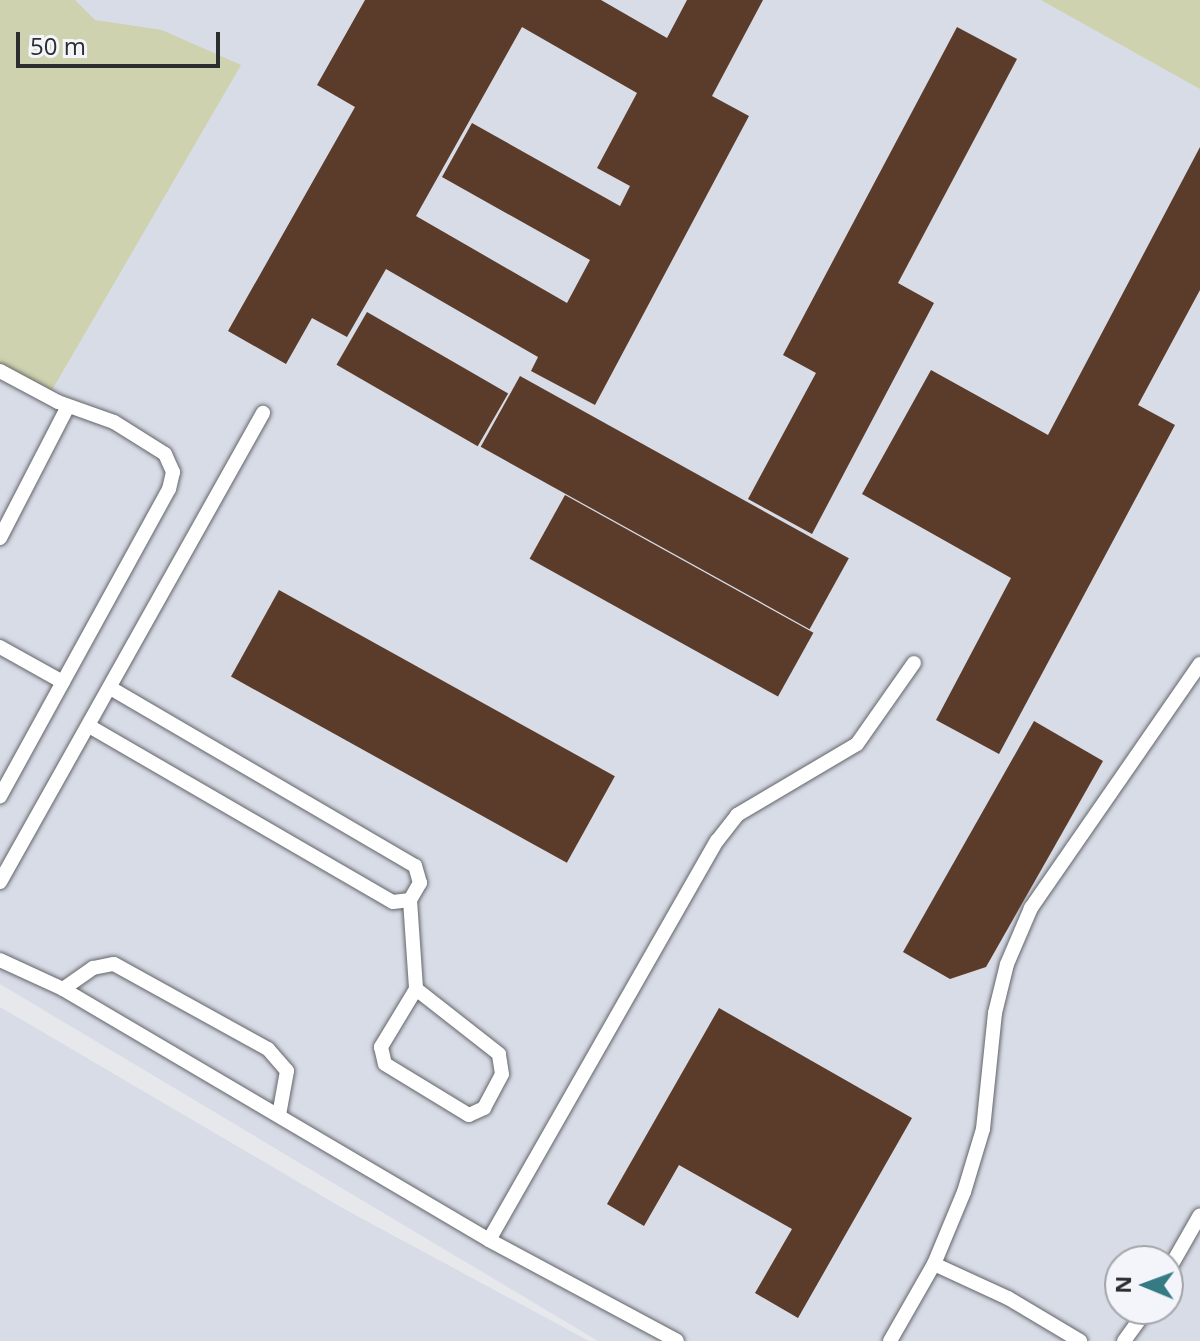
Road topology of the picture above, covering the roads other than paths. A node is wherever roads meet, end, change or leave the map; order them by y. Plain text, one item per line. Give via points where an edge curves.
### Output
1 (0, 371) edge
2 (68, 406) junction
3 (263, 413) dead end
4 (0, 538) edge
5 (0, 647) edge
6 (914, 663) dead end
7 (1200, 664) edge
8 (63, 682) junction
9 (110, 688) junction
10 (89, 726) junction
11 (0, 797) edge
12 (0, 882) edge
13 (410, 900) junction
14 (0, 960) edge
15 (63, 989) junction
16 (416, 989) junction
17 (279, 1115) junction
18 (1200, 1215) edge
19 (489, 1240) junction
20 (1183, 1245) edge
21 (934, 1264) junction
22 (677, 1341) edge
23 (890, 1341) edge
24 (1080, 1341) edge

1 - 2 lane
2 - 4 lane
2 - 8 lane via 114,422 157,448 173,472
3 - 9 lane
5 - 8 lane
6 - 19 lane via 857,744 737,815 717,841
7 - 21 lane via 1031,908 1007,964 995,1013 983,1129
8 - 11 lane
9 - 10 lane
9 - 13 lane via 415,866 420,883
10 - 12 lane
10 - 13 lane via 393,902
13 - 16 lane
14 - 15 lane
15 - 17 lane
15 - 17 lane via 93,968 114,964 268,1049 287,1071
16 - 16 lane via 381,1047 385,1064 469,1115 484,1108 502,1074 499,1054
17 - 19 lane
18 - 20 lane
19 - 22 lane
21 - 23 lane
21 - 24 lane via 1008,1298

